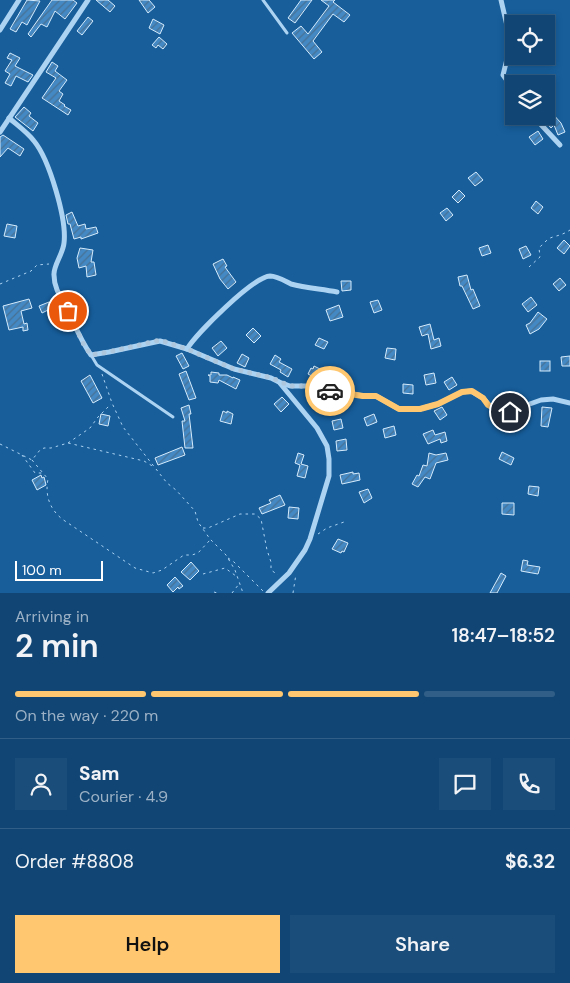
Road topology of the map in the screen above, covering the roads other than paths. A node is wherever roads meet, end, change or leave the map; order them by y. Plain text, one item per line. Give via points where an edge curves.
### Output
1 (19, 0) edge
2 (88, 0) edge
3 (263, 0) edge
4 (501, 0) edge
5 (0, 30) edge
6 (286, 33) dead end
7 (505, 78) edge
8 (9, 118) junction
9 (541, 125) edge
10 (0, 132) edge
11 (560, 145) dead end
12 (337, 292) dead end
13 (187, 349) junction
14 (91, 355) junction
15 (279, 382) junction
16 (570, 402) edge
17 (173, 417) dead end
18 (267, 593) edge

1 - 5 street
2 - 8 street
3 - 6 lane
4 - 7 street via 511,43
8 - 10 street
8 - 14 street via 35,141 47,164 59,203 64,235 53,274 58,293
9 - 11 street
12 - 13 street via 292,284 269,276 260,279 228,304
13 - 14 street via 160,340
13 - 15 street via 234,369
14 - 17 lane via 97,364
15 - 16 street via 376,396 399,409 420,409 472,391 497,410 510,412 541,400
15 - 18 street via 317,428 327,446 329,476 310,539 297,563

